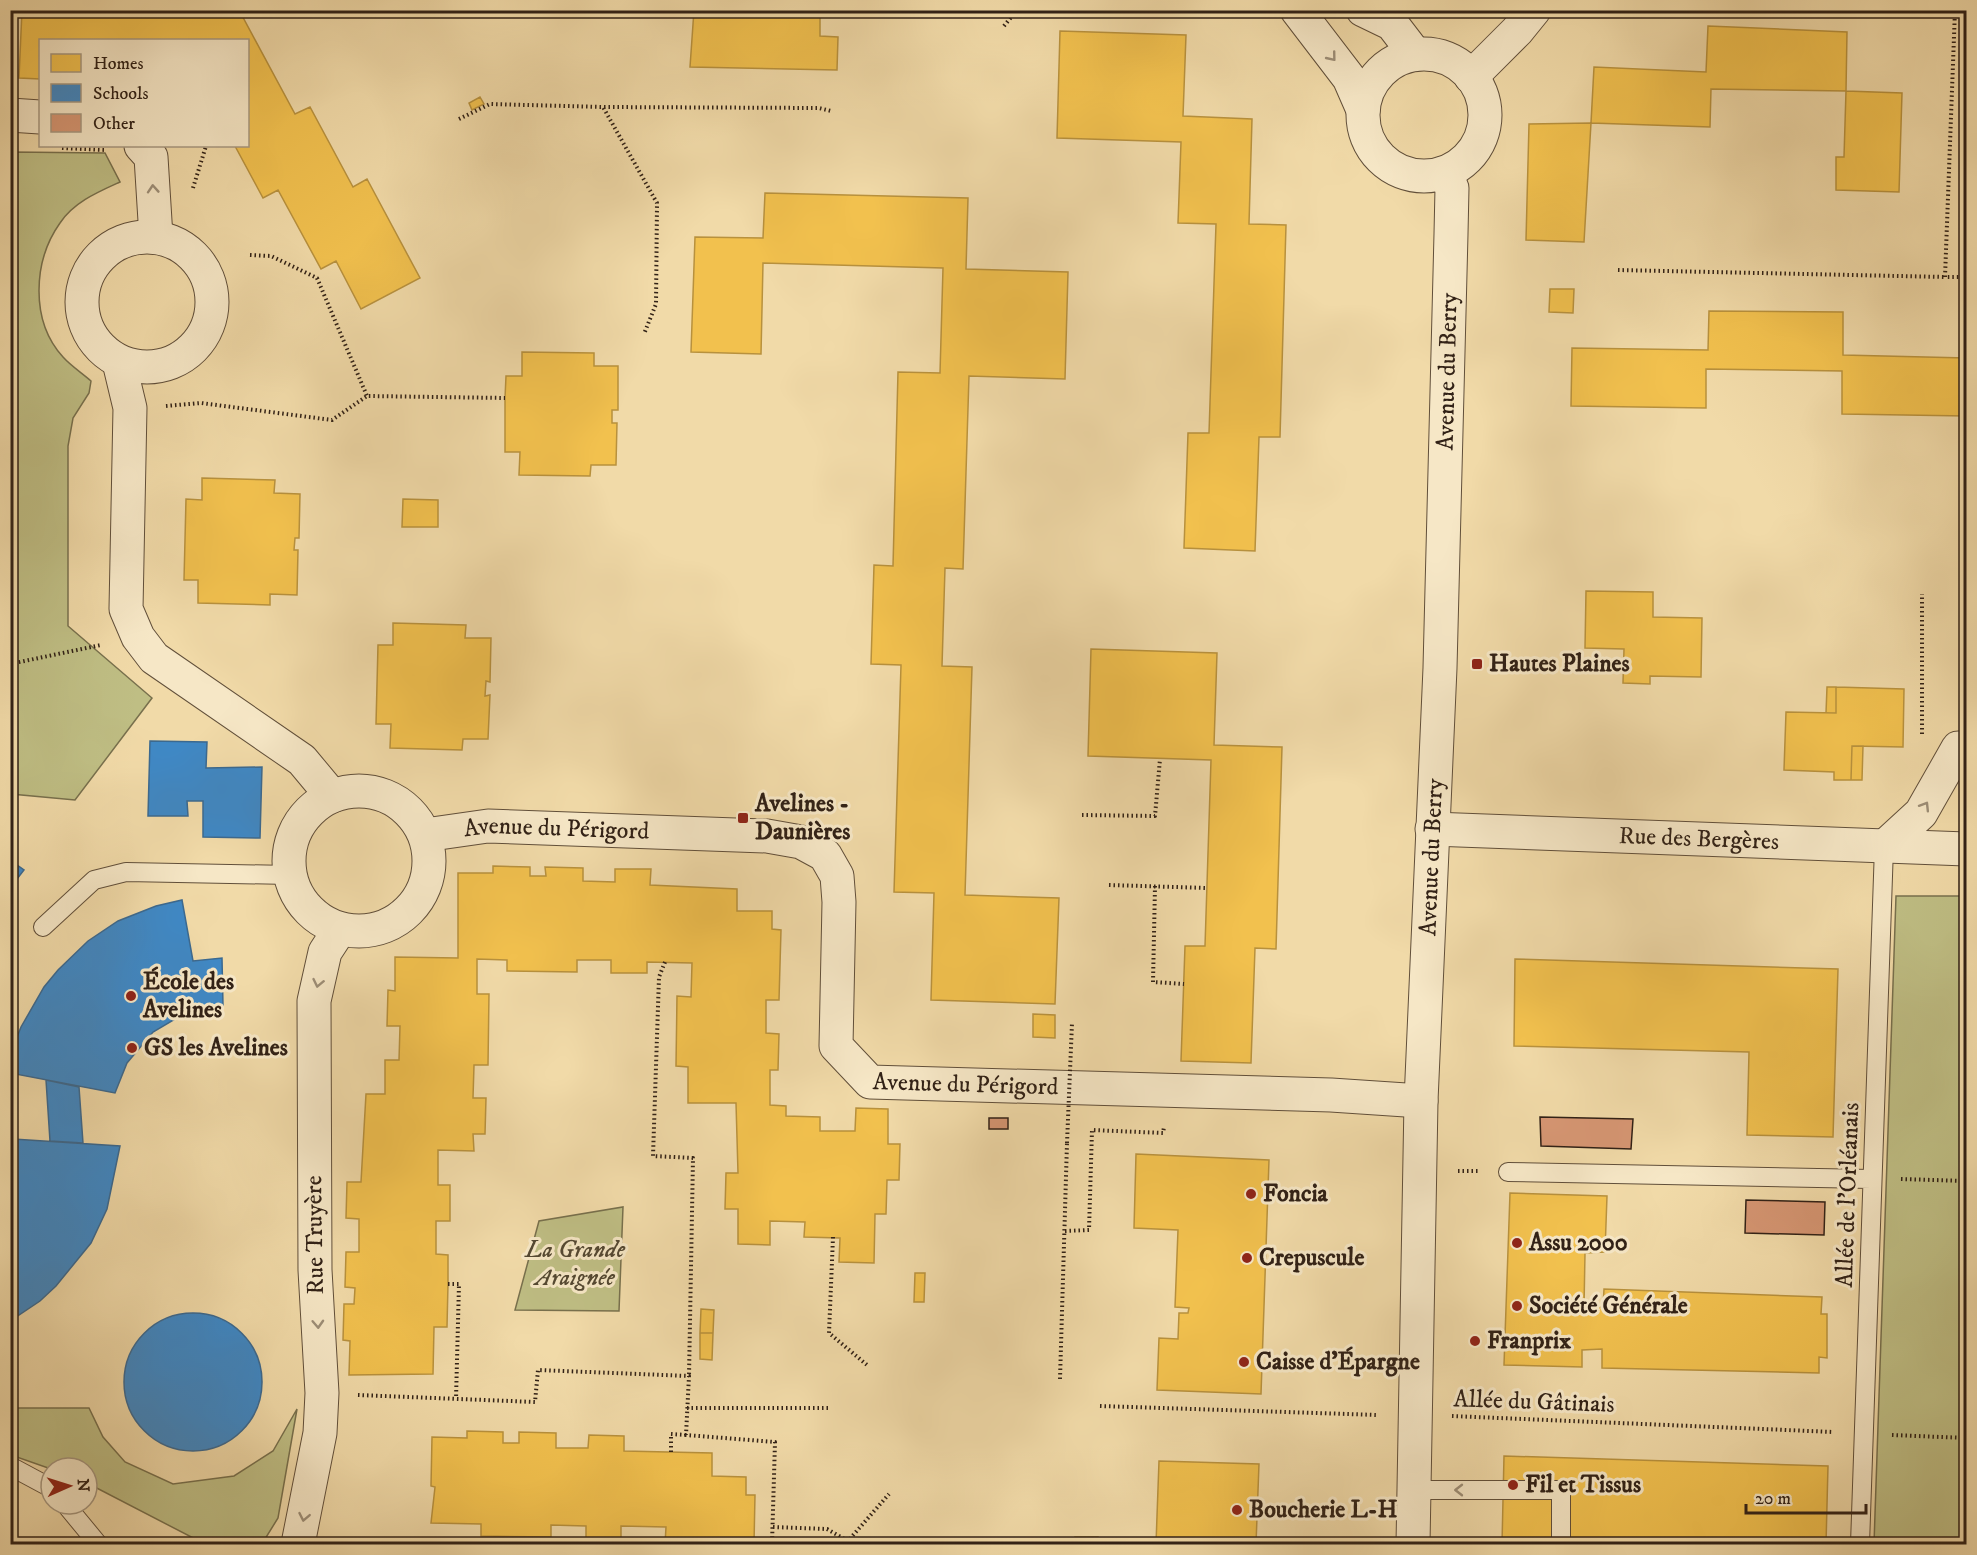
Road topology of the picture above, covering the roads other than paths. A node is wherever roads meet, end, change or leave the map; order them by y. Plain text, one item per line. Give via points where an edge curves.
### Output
1 (1297, 10) edge
2 (1363, 10) edge
3 (1534, 10) edge
4 (1415, 54) junction
5 (1471, 76) junction
6 (1363, 110) junction
7 (10, 115) edge
8 (39, 117) edge
9 (142, 147) edge
10 (1444, 173) junction
11 (156, 237) junction
12 (119, 362) junction
13 (1966, 748) edge
14 (332, 796) junction
15 (1432, 829) junction
16 (425, 835) junction
17 (1884, 847) junction
18 (1966, 849) edge
19 (290, 875) junction
20 (44, 927) dead end
21 (340, 929) junction
22 (1421, 1101) junction
23 (1508, 1172) road end
24 (1871, 1179) junction
25 (10, 1466) edge
26 (39, 1482) edge
27 (1414, 1490) junction
28 (75, 1516) edge
29 (98, 1545) edge
30 (298, 1545) edge
31 (1413, 1545) edge
32 (1561, 1545) edge
33 (1860, 1545) edge

1 -> 6 street via 1349,78
2 - 4 street via 1392,24
3 - 5 street
4 - 5 street via 1446,58
4 - 6 street via 1379,73 1368,90
5 - 10 street via 1481,93 1485,112 1483,132 1462,164
6 - 10 street via 1365,131 1386,164 1405,174 1424,177
7 - 8 street
11 -> 9 street via 151,157
10 - 15 street, Avenue du Berry via 1452,188 1452,200
11 - 12 street via 133,238 114,245 98,258 87,275 82,316 102,351
11 - 12 street via 176,243 194,256 206,275 212,297 210,320 201,340 185,356 164,366 141,368
12 - 14 street via 129,408 126,609 138,638 154,658 302,760
17 -> 13 street via 1922,813 1958,748
14 - 16 street via 354,791 376,793 397,801
14 - 19 street via 312,809 297,828 290,850
15 - 17 street, Rue des Bergères
15 - 22 street, Avenue du Berry
16 - 21 street via 430,857 427,879 418,900 404,916 385,928 362,932
16 - 22 street, Avenue du Périgord via 488,826 768,836 801,842 825,855 837,876 839,902 836,1046 870,1082
17 - 18 street, Rue des Bergères
17 - 24 lane, Allée de l'Orléanais
19 - 20 lane via 126,872 94,880
19 - 21 street via 296,893 308,909 322,922
21 -> 30 street, Rue Truyère via 325,952 314,1001 315,1270 322,1393 320,1432
22 - 27 street, Avenue du Berry
23 - 24 lane
24 - 33 lane, Allée de l'Orléanais
25 - 26 lane
27 - 31 street, Avenue du Berry
32 -> 27 lane via 1561,1490
28 - 29 lane

